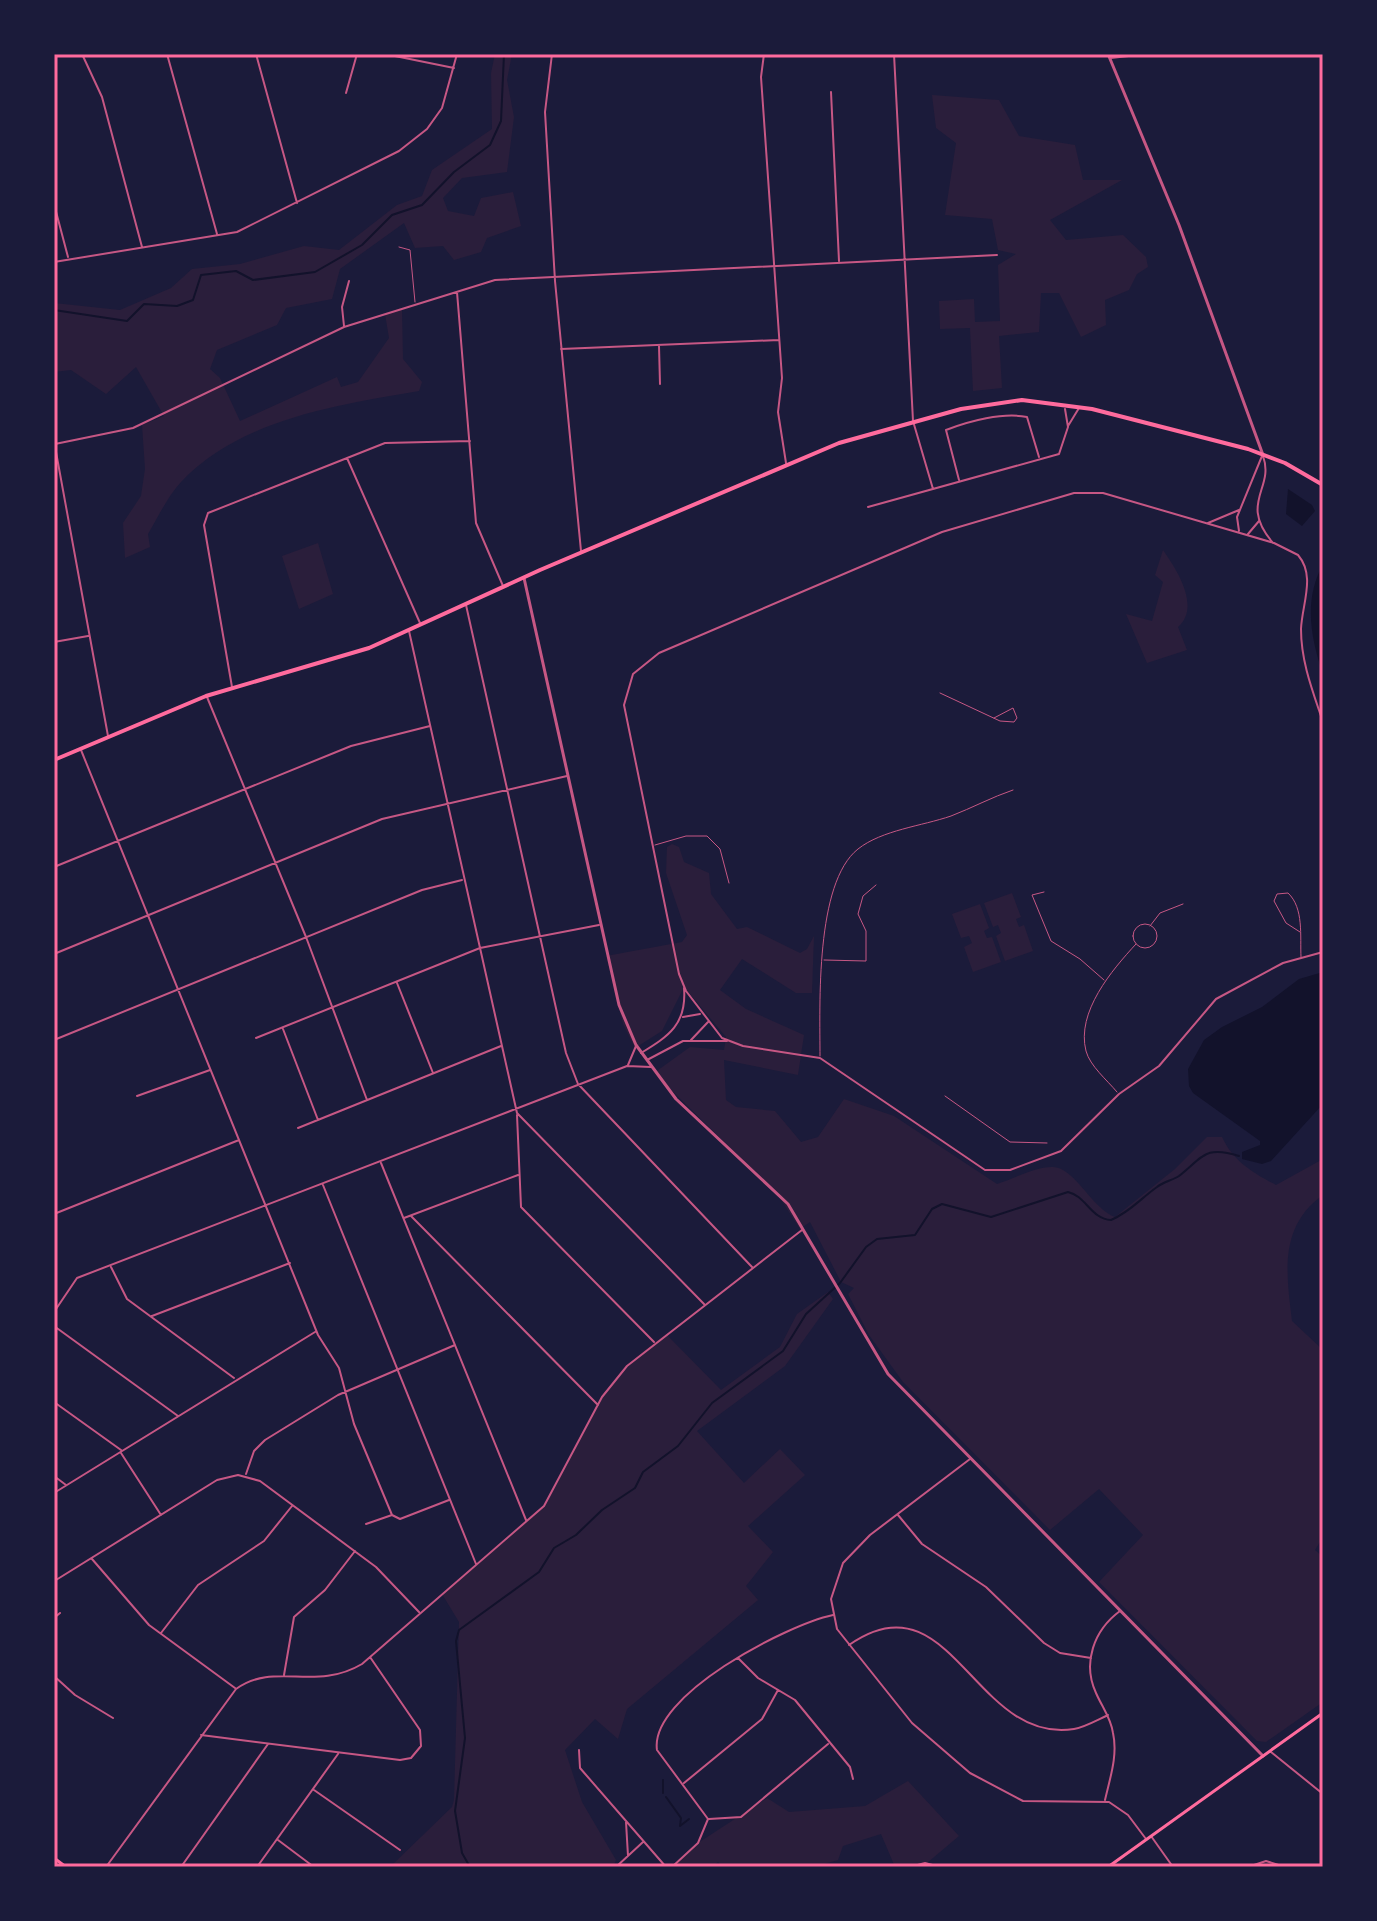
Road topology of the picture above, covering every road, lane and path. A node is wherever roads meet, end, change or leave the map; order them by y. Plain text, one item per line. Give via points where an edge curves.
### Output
1 (82, 54) edge
2 (167, 54) edge
3 (256, 54) edge
4 (357, 54) edge
5 (385, 54) edge
6 (457, 54) edge
7 (552, 54) edge
8 (764, 54) edge
9 (894, 54) edge
10 (1146, 54) edge
11 (1109, 56) edge
12 (454, 68) junction
13 (831, 92) dead end
14 (346, 93) dead end
15 (297, 203) junction
16 (54, 204) edge
17 (218, 236) junction
18 (399, 247) dead end
19 (143, 249) junction
20 (997, 255) dead end
21 (68, 260) junction
22 (905, 260) junction
23 (54, 262) edge
24 (839, 262) junction
25 (772, 266) junction
26 (555, 276) junction
27 (349, 281) dead end
28 (457, 292) junction
29 (415, 305) junction
30 (344, 327) junction
31 (780, 340) junction
32 (659, 345) junction
33 (560, 349) junction
34 (660, 384) dead end
35 (1063, 403) junction
36 (1080, 407) junction
37 (913, 421) junction
38 (1068, 427) junction
39 (470, 441) junction
40 (54, 442) edge
41 (1263, 455) junction
42 (347, 458) junction
43 (1039, 459) junction
44 (786, 464) junction
45 (60, 476) junction
46 (54, 477) edge
47 (960, 482) junction
48 (1323, 485) edge
49 (933, 489) junction
50 (868, 507) dead end
51 (1240, 509) junction
52 (1259, 520) junction
53 (1207, 524) junction
54 (1239, 533) junction
55 (1247, 535) junction
56 (1274, 543) junction
57 (581, 552) junction
58 (524, 578) junction
59 (504, 587) junction
60 (466, 604) junction
61 (421, 625) junction
62 (408, 630) junction
63 (89, 635) junction
64 (54, 642) edge
65 (232, 687) junction
66 (940, 693) dead end
67 (206, 696) junction
68 (994, 718) junction
69 (1323, 722) edge
70 (430, 726) junction
71 (108, 737) junction
72 (81, 749) junction
73 (54, 760) edge
74 (567, 776) junction
75 (245, 789) junction
76 (507, 790) junction
77 (1013, 790) dead end
78 (447, 803) junction
79 (118, 841) junction
80 (655, 845) junction
81 (275, 863) junction
82 (54, 867) edge
83 (464, 879) junction
84 (729, 883) dead end
85 (876, 885) dead end
86 (1044, 892) dead end
87 (1183, 904) dead end
88 (148, 916) junction
89 (601, 925) junction
90 (1150, 926) junction
91 (1300, 932) junction
92 (306, 937) junction
93 (539, 937) junction
94 (1136, 944) junction
95 (480, 948) junction
96 (1323, 952) edge
97 (54, 954) edge
98 (1301, 957) junction
99 (821, 960) junction
100 (397, 982) junction
101 (1105, 982) junction
102 (684, 987) junction
103 (178, 990) junction
104 (330, 1009) junction
105 (702, 1013) junction
106 (682, 1017) junction
107 (708, 1022) junction
108 (282, 1028) junction
109 (256, 1038) dead end
110 (54, 1040) edge
111 (690, 1040) junction
112 (727, 1041) junction
113 (636, 1045) junction
114 (501, 1046) junction
115 (641, 1053) junction
116 (820, 1058) junction
117 (646, 1060) junction
118 (627, 1066) junction
119 (651, 1067) junction
120 (210, 1070) junction
121 (433, 1073) junction
122 (578, 1084) junction
123 (1119, 1094) junction
124 (137, 1096) dead end
125 (945, 1096) dead end
126 (367, 1100) junction
127 (516, 1109) junction
128 (517, 1113) junction
129 (318, 1120) junction
130 (298, 1128) dead end
131 (239, 1140) junction
132 (1047, 1143) dead end
133 (380, 1161) junction
134 (520, 1174) junction
135 (323, 1184) junction
136 (267, 1206) junction
137 (54, 1214) edge
138 (411, 1216) junction
139 (403, 1219) junction
140 (804, 1229) junction
141 (290, 1263) junction
142 (110, 1266) junction
143 (753, 1268) junction
144 (705, 1305) junction
145 (54, 1312) edge
146 (151, 1317) junction
147 (54, 1326) edge
148 (316, 1331) junction
149 (656, 1344) junction
150 (455, 1345) junction
151 (397, 1369) junction
152 (236, 1379) junction
153 (347, 1392) junction
154 (54, 1402) edge
155 (598, 1405) junction
156 (178, 1416) junction
157 (121, 1451) junction
158 (971, 1458) junction
159 (246, 1475) junction
160 (54, 1476) edge
161 (66, 1485) junction
162 (54, 1493) edge
163 (450, 1499) junction
164 (293, 1505) junction
165 (897, 1514) junction
166 (161, 1515) junction
167 (392, 1515) junction
168 (526, 1521) junction
169 (366, 1524) dead end
170 (355, 1551) junction
171 (91, 1559) junction
172 (476, 1564) junction
173 (56, 1580) dead end
174 (1120, 1611) junction
175 (60, 1613) dead end
176 (420, 1613) junction
177 (833, 1615) junction
178 (54, 1618) edge
179 (160, 1634) junction
180 (848, 1645) junction
181 (737, 1656) junction
182 (370, 1657) junction
183 (1091, 1658) junction
184 (54, 1676) edge
185 (284, 1676) junction
186 (236, 1689) junction
187 (778, 1690) junction
188 (1323, 1713) edge
189 (1108, 1715) junction
190 (113, 1718) dead end
191 (200, 1735) junction
192 (269, 1743) junction
193 (830, 1743) junction
194 (579, 1750) dead end
195 (1270, 1751) junction
196 (340, 1752) junction
197 (1263, 1756) junction
198 (853, 1779) dead end
199 (683, 1784) junction
200 (313, 1789) junction
201 (1323, 1794) edge
202 (1105, 1801) junction
203 (708, 1819) junction
204 (626, 1821) junction
205 (1151, 1836) junction
206 (277, 1839) junction
207 (1146, 1840) junction
208 (644, 1841) junction
209 (400, 1850) dead end
210 (628, 1856) junction
211 (54, 1858) edge
212 (66, 1867) edge
213 (106, 1867) edge
214 (181, 1867) edge
215 (257, 1867) edge
216 (314, 1867) edge
217 (616, 1867) edge
218 (666, 1867) edge
219 (672, 1867) edge
220 (910, 1867) edge
221 (940, 1867) edge
222 (1108, 1867) edge
223 (1173, 1867) edge
224 (1248, 1867) edge
225 (1285, 1867) edge

1 - 19 street via 102,97
2 - 17 street
3 - 15 street
4 - 14 street
5 - 12 street
6 - 12 street
7 - 26 street via 545,112
8 - 25 street
9 - 22 street
10 - 11 street
11 - 41 street via 1184,238
12 - 15 street via 442,108 418,138
13 - 24 street
15 - 17 street via 248,228
16 - 21 street
17 - 19 street
18 - 29 lane via 410,250
19 - 21 street
20 - 22 street
21 - 23 street
22 - 24 street
22 - 37 street
24 - 25 street
25 - 26 street
25 - 31 street
26 - 28 street via 495,280
26 - 33 street
27 - 30 street via 342,307
28 - 29 street
28 - 39 street
29 - 30 street
30 - 40 street via 133,428
31 - 32 street
31 - 44 street via 778,412
32 - 33 street
32 - 34 street
33 - 57 street
35 - 36 main road
35 - 37 main road via 1004,401
35 - 38 street
36 - 38 street
36 - 41 main road
37 - 44 main road
37 - 49 street
38 - 43 street via 1062,452
39 - 42 street via 391,442
39 - 59 street via 476,523
40 - 45 street
41 - 48 main road
41 - 51 street
41 - 52 street
42 - 61 street
42 - 65 street via 211,510 204,523
43 - 47 street
43 - 47 street via 1027,417 959,425 946,430
44 - 57 main road
45 - 46 street
45 - 63 street
47 - 49 street
49 - 50 street
51 - 53 street
51 - 54 street
52 - 55 street
52 - 56 street
53 - 54 street
53 - 80 street via 1103,493 1074,493 942,532 650,657 633,674 624,705
54 - 55 street
55 - 56 street
56 - 69 street via 1303,560 1308,579 1303,656
57 - 58 main road
58 - 59 main road
58 - 74 street
59 - 60 main road
60 - 61 main road
60 - 76 street
61 - 62 main road
62 - 65 main road via 355,653
62 - 70 street
63 - 64 street
63 - 71 street
65 - 67 main road
66 - 68 lane
67 - 71 main road
67 - 75 street
68 - 68 lane via 1008,723 1017,718 1013,708
70 - 75 street via 366,740
70 - 78 street
71 - 72 main road
72 - 73 main road
72 - 79 street
74 - 76 street
74 - 89 street
75 - 79 street
75 - 81 street
76 - 78 street
76 - 93 street
77 - 99 lane via 857,849 839,880
78 - 81 street via 382,819
78 - 83 street
79 - 82 street
79 - 88 street
80 - 84 lane via 707,836 720,849
80 - 102 street
81 - 88 street
81 - 92 street
83 - 92 street via 422,890
83 - 95 street
85 - 99 lane via 863,896 858,914 866,931 866,961
86 - 101 lane via 1032,895 1051,941
87 - 90 lane via 1160,913
88 - 97 street
88 - 103 street
89 - 93 street
89 - 113 street via 622,1016
90 - 94 lane via 1136,927
90 - 94 lane via 1155,941 1146,948
91 - 91 lane via 1295,901 1288,893 1277,894 1277,911
91 - 98 lane
92 - 103 street
92 - 104 street
93 - 95 street
93 - 122 street
94 - 101 lane
95 - 100 street
95 - 114 street
96 - 98 street
98 - 123 street via 1216,999 1159,1066
99 - 116 lane
100 - 104 street
100 - 121 street
101 - 123 lane via 1089,1018 1086,1047
102 - 105 street
102 - 106 street
103 - 110 street
103 - 120 street
104 - 108 street
104 - 126 street
105 - 106 street
105 - 107 street
106 - 115 street via 672,1034
107 - 111 street
107 - 112 street
108 - 109 street
108 - 129 street
111 - 112 street
111 - 117 street
112 - 116 street
113 - 115 street
113 - 118 street
114 - 121 street
114 - 127 street
115 - 117 street
116 - 123 street via 993,1172 1061,1151
117 - 119 street
118 - 119 street
118 - 122 street
119 - 140 street via 686,1110 781,1195
120 - 124 street
120 - 131 street
121 - 126 street
122 - 127 street
122 - 143 street
125 - 132 lane via 1010,1142
126 - 129 street
127 - 128 street
127 - 133 street
128 - 134 street
128 - 144 street
129 - 130 street
131 - 136 street
131 - 137 street
133 - 135 street
133 - 139 street
134 - 138 street
134 - 149 street via 521,1207
135 - 136 street
135 - 151 street
136 - 141 street
136 - 142 street
138 - 139 street
138 - 155 street
139 - 150 street
140 - 143 street
140 - 158 street via 882,1367
141 - 146 street
141 - 148 street
142 - 145 street via 77,1278
142 - 146 street via 123,1295
143 - 144 street
144 - 149 street
146 - 152 street
147 - 156 street
148 - 152 street
148 - 153 street
149 - 155 street via 617,1376
150 - 151 street
150 - 168 street
151 - 153 street
151 - 163 street
152 - 156 street
153 - 159 street via 265,1440 254,1451
153 - 167 street via 354,1424
154 - 157 street
155 - 168 street via 549,1499
156 - 157 street
157 - 161 street
157 - 166 street
158 - 165 street
158 - 174 street
159 - 164 street
159 - 166 street via 223,1477
160 - 161 street
161 - 162 street
163 - 167 street via 398,1520
163 - 172 street
164 - 170 street
164 - 179 street via 264,1541 198,1585
165 - 177 street via 843,1563 832,1589
165 - 183 street via 922,1544 986,1587 1044,1643 1070,1656
166 - 171 street
167 - 169 street
168 - 172 street
170 - 176 street
170 - 185 street via 325,1590 297,1612
171 - 173 street
171 - 179 street
172 - 176 street
174 - 183 street via 1101,1629
174 - 197 street
175 - 178 street
176 - 182 street
177 - 180 street
177 - 181 street via 788,1628
179 - 186 street
180 - 189 street via 876,1628 913,1627 937,1642 997,1702 1028,1721 1073,1729
180 - 202 street via 918,1729 986,1784 1033,1803
181 - 187 street
181 - 199 street via 664,1716 659,1727 657,1750
182 - 185 street via 332,1677
182 - 196 street via 420,1730 421,1746 406,1760
183 - 189 street via 1093,1685
184 - 190 street
185 - 186 street via 255,1678
186 - 191 street
187 - 193 street via 795,1700
187 - 199 street via 762,1719
188 - 195 main road
189 - 202 street via 1115,1755
191 - 192 street
191 - 213 street
192 - 196 street
192 - 214 street
193 - 198 street
193 - 203 street via 741,1817
194 - 204 street via 580,1768
195 - 197 main road
195 - 201 street
196 - 200 street
197 - 205 main road
199 - 203 street
200 - 206 street
200 - 209 street
202 - 207 street via 1122,1809
203 - 219 street via 698,1843
204 - 208 street
204 - 210 street
205 - 207 main road
205 - 223 street
206 - 215 street
206 - 216 street
207 - 222 main road
208 - 210 street
208 - 218 street
210 - 217 street
211 - 212 main road
220 - 221 street
224 - 225 street via 1266,1861

